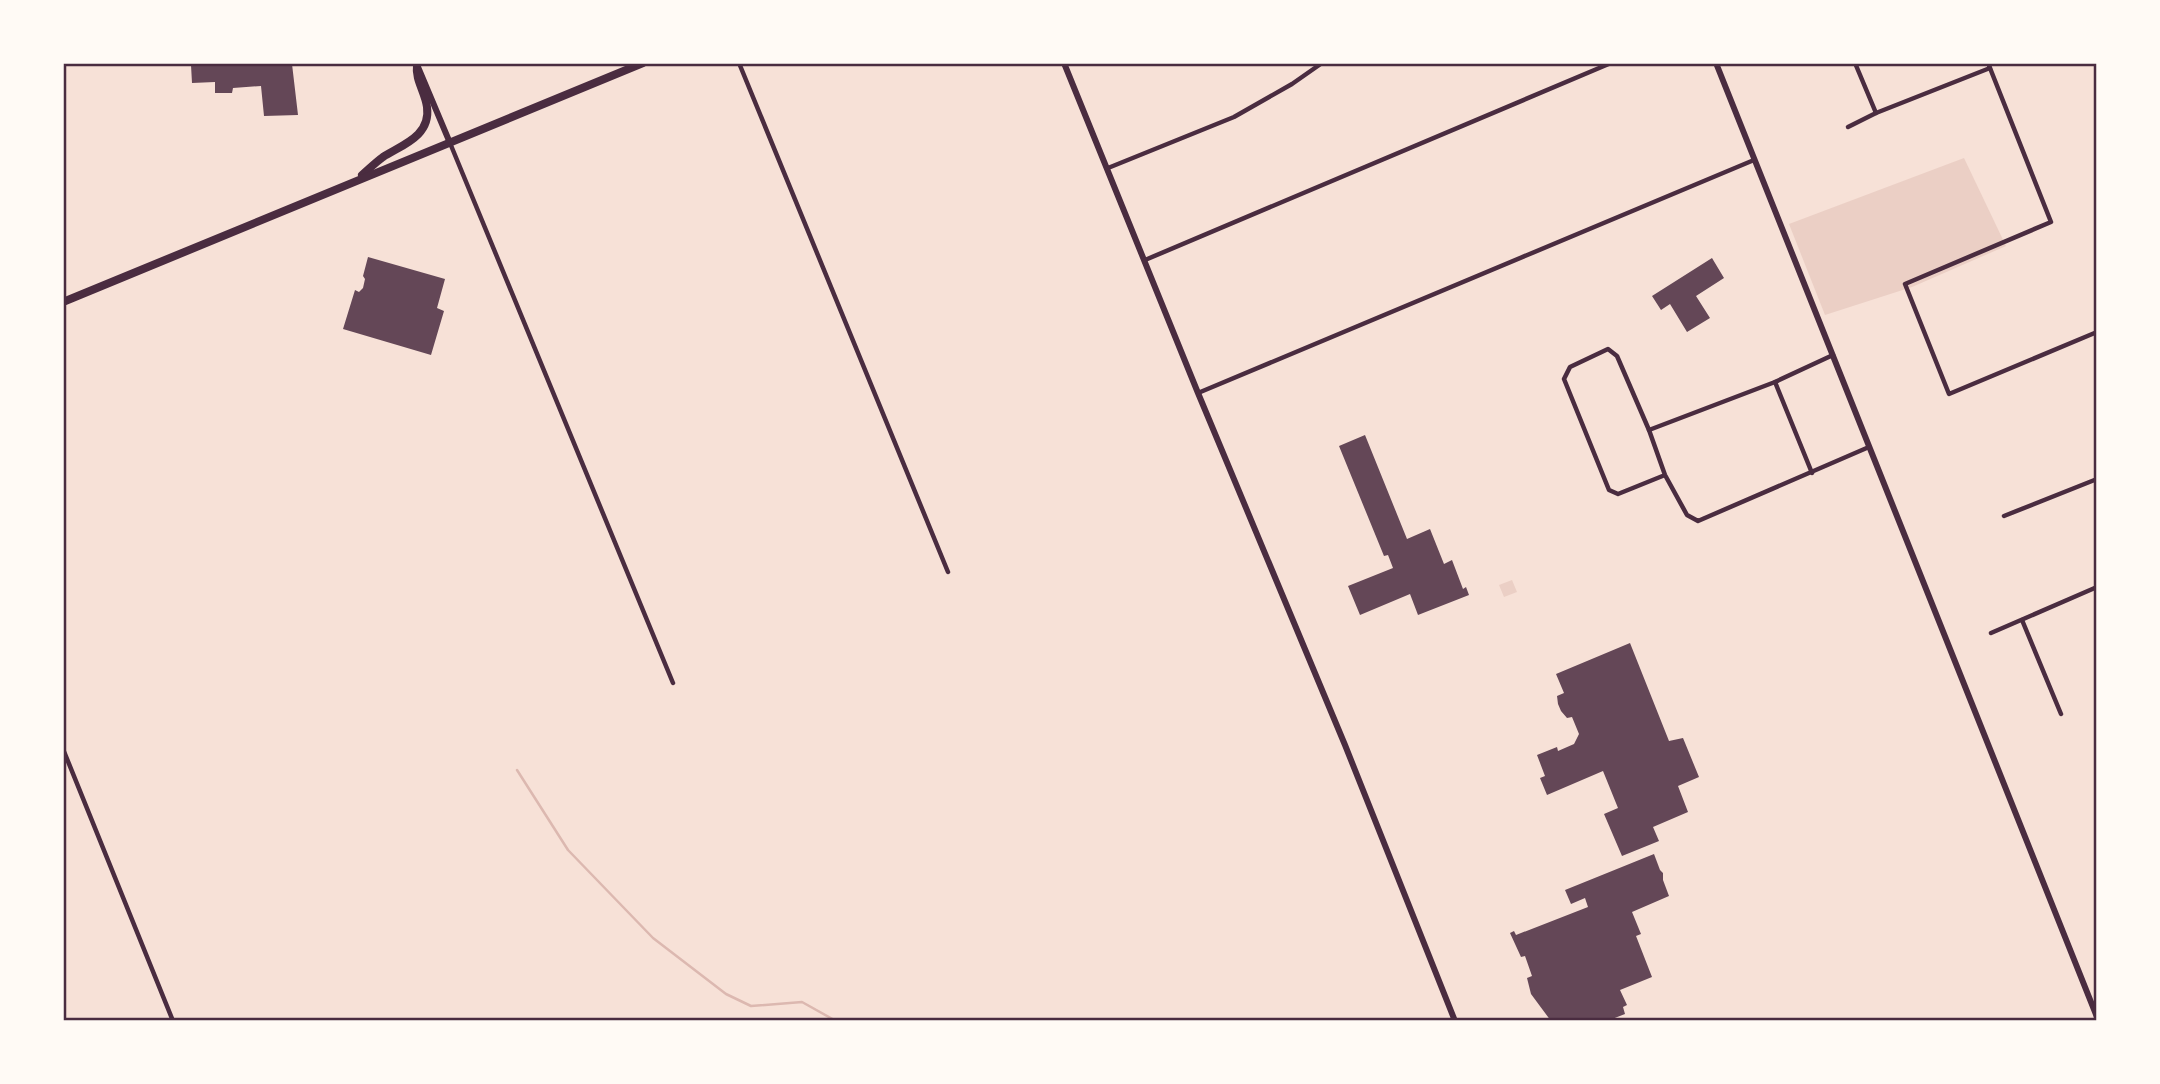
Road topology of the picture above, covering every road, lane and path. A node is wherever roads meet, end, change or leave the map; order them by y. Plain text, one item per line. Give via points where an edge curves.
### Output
1 (643, 63) edge
2 (739, 63) edge
3 (1064, 63) edge
4 (1322, 63) edge
5 (1611, 63) edge
6 (1716, 63) edge
7 (1855, 63) edge
8 (417, 64) edge
9 (1989, 66) edge
10 (1876, 113) junction
11 (1848, 127) dead end
12 (450, 143) junction
13 (1754, 160) junction
14 (1108, 167) junction
15 (354, 181) junction
16 (1144, 260) junction
17 (63, 302) edge
18 (2097, 332) edge
19 (1833, 355) junction
20 (1775, 382) junction
21 (1198, 393) junction
22 (1649, 430) junction
23 (1869, 447) junction
24 (1812, 473) junction
25 (1665, 475) junction
26 (2097, 479) edge
27 (2004, 516) dead end
28 (948, 572) dead end
29 (2097, 587) edge
30 (2022, 620) junction
31 (1991, 633) dead end
32 (673, 683) dead end
33 (2061, 714) dead end
34 (63, 749) edge
35 (2097, 1017) edge
36 (173, 1021) edge
37 (1455, 1021) edge

1 - 12 highway
2 - 28 street
3 - 14 main road
4 - 14 street via 1234,117
5 - 16 street
6 - 13 main road
7 - 10 street
8 - 12 main road
8 - 15 highway via 427,106 423,128 415,139
9 - 10 street
9 - 18 street via 2051,222 1905,284 1949,394
10 - 11 street
12 - 15 highway
12 - 32 street
13 - 19 main road
13 - 21 street
14 - 16 main road
15 - 17 highway
16 - 21 main road
19 - 20 street
19 - 23 main road
20 - 22 street
20 - 24 street
21 - 37 main road
22 - 25 street
22 - 25 street via 1617,356 1608,349 1570,367 1564,379 1609,490 1618,494
23 - 24 street
23 - 35 main road
24 - 25 street via 1698,521 1687,515
26 - 27 street
29 - 30 street
30 - 31 street
30 - 33 street
34 - 36 street

